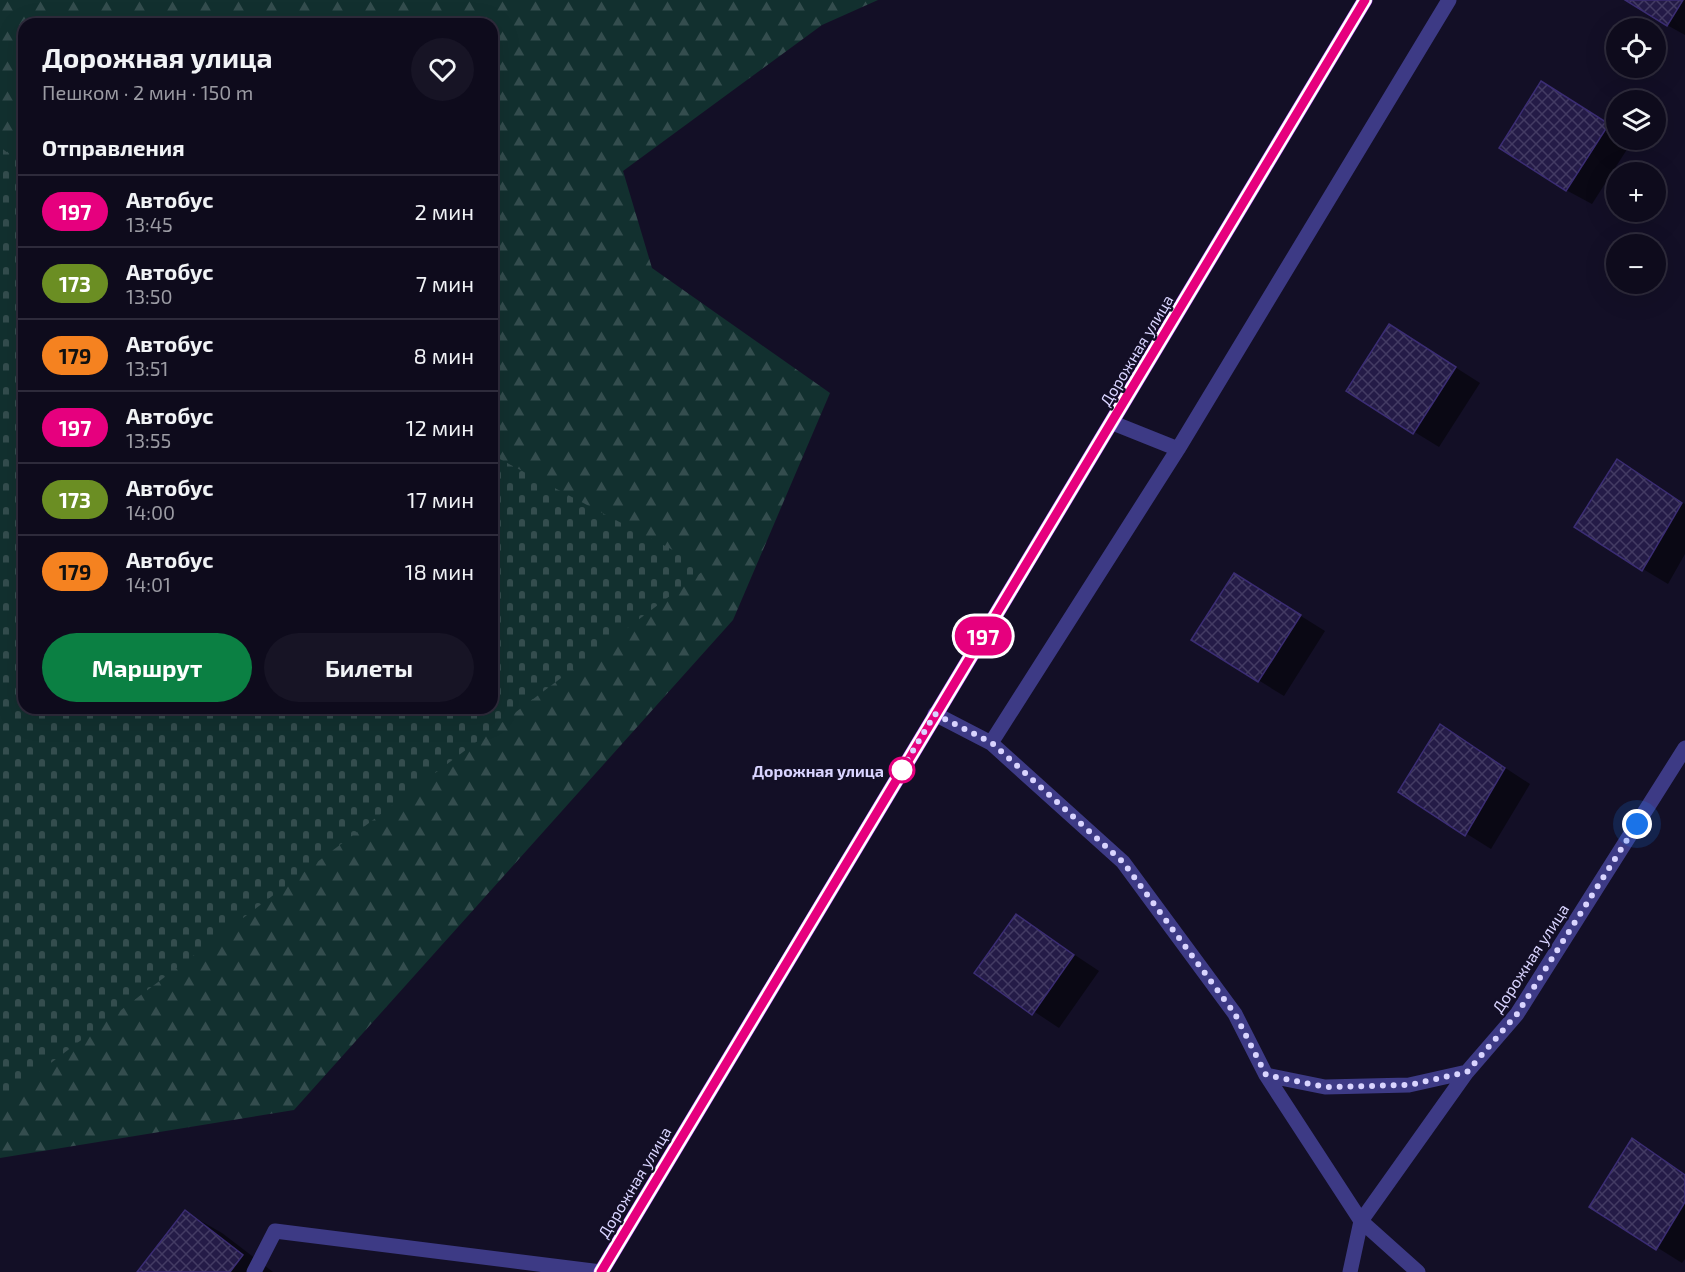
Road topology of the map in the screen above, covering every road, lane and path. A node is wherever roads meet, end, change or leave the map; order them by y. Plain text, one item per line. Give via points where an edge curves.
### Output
1 (1365, 0) edge
2 (1449, 0) edge
3 (1113, 423) junction
4 (1178, 449) junction
5 (935, 714) junction
6 (992, 743) junction
7 (1685, 748) edge
8 (1467, 1072) junction
9 (1266, 1075) junction
10 (1361, 1221) junction
11 (254, 1272) edge
12 (601, 1272) edge
13 (1350, 1272) edge
14 (1418, 1272) edge

1 - 3 main road, Дорожная улица
2 - 4 street
3 - 4 street
3 - 5 main road, Дорожная улица
4 - 6 street
5 - 6 street
5 - 12 main road, Дорожная улица
6 - 9 street via 1123,862 1235,1014
7 - 8 street, Дорожная улица via 1517,1014
8 - 9 street via 1409,1085 1325,1087
8 - 10 street, Дорожная улица
9 - 10 street
10 - 13 street
10 - 14 street
11 - 12 street via 275,1231

